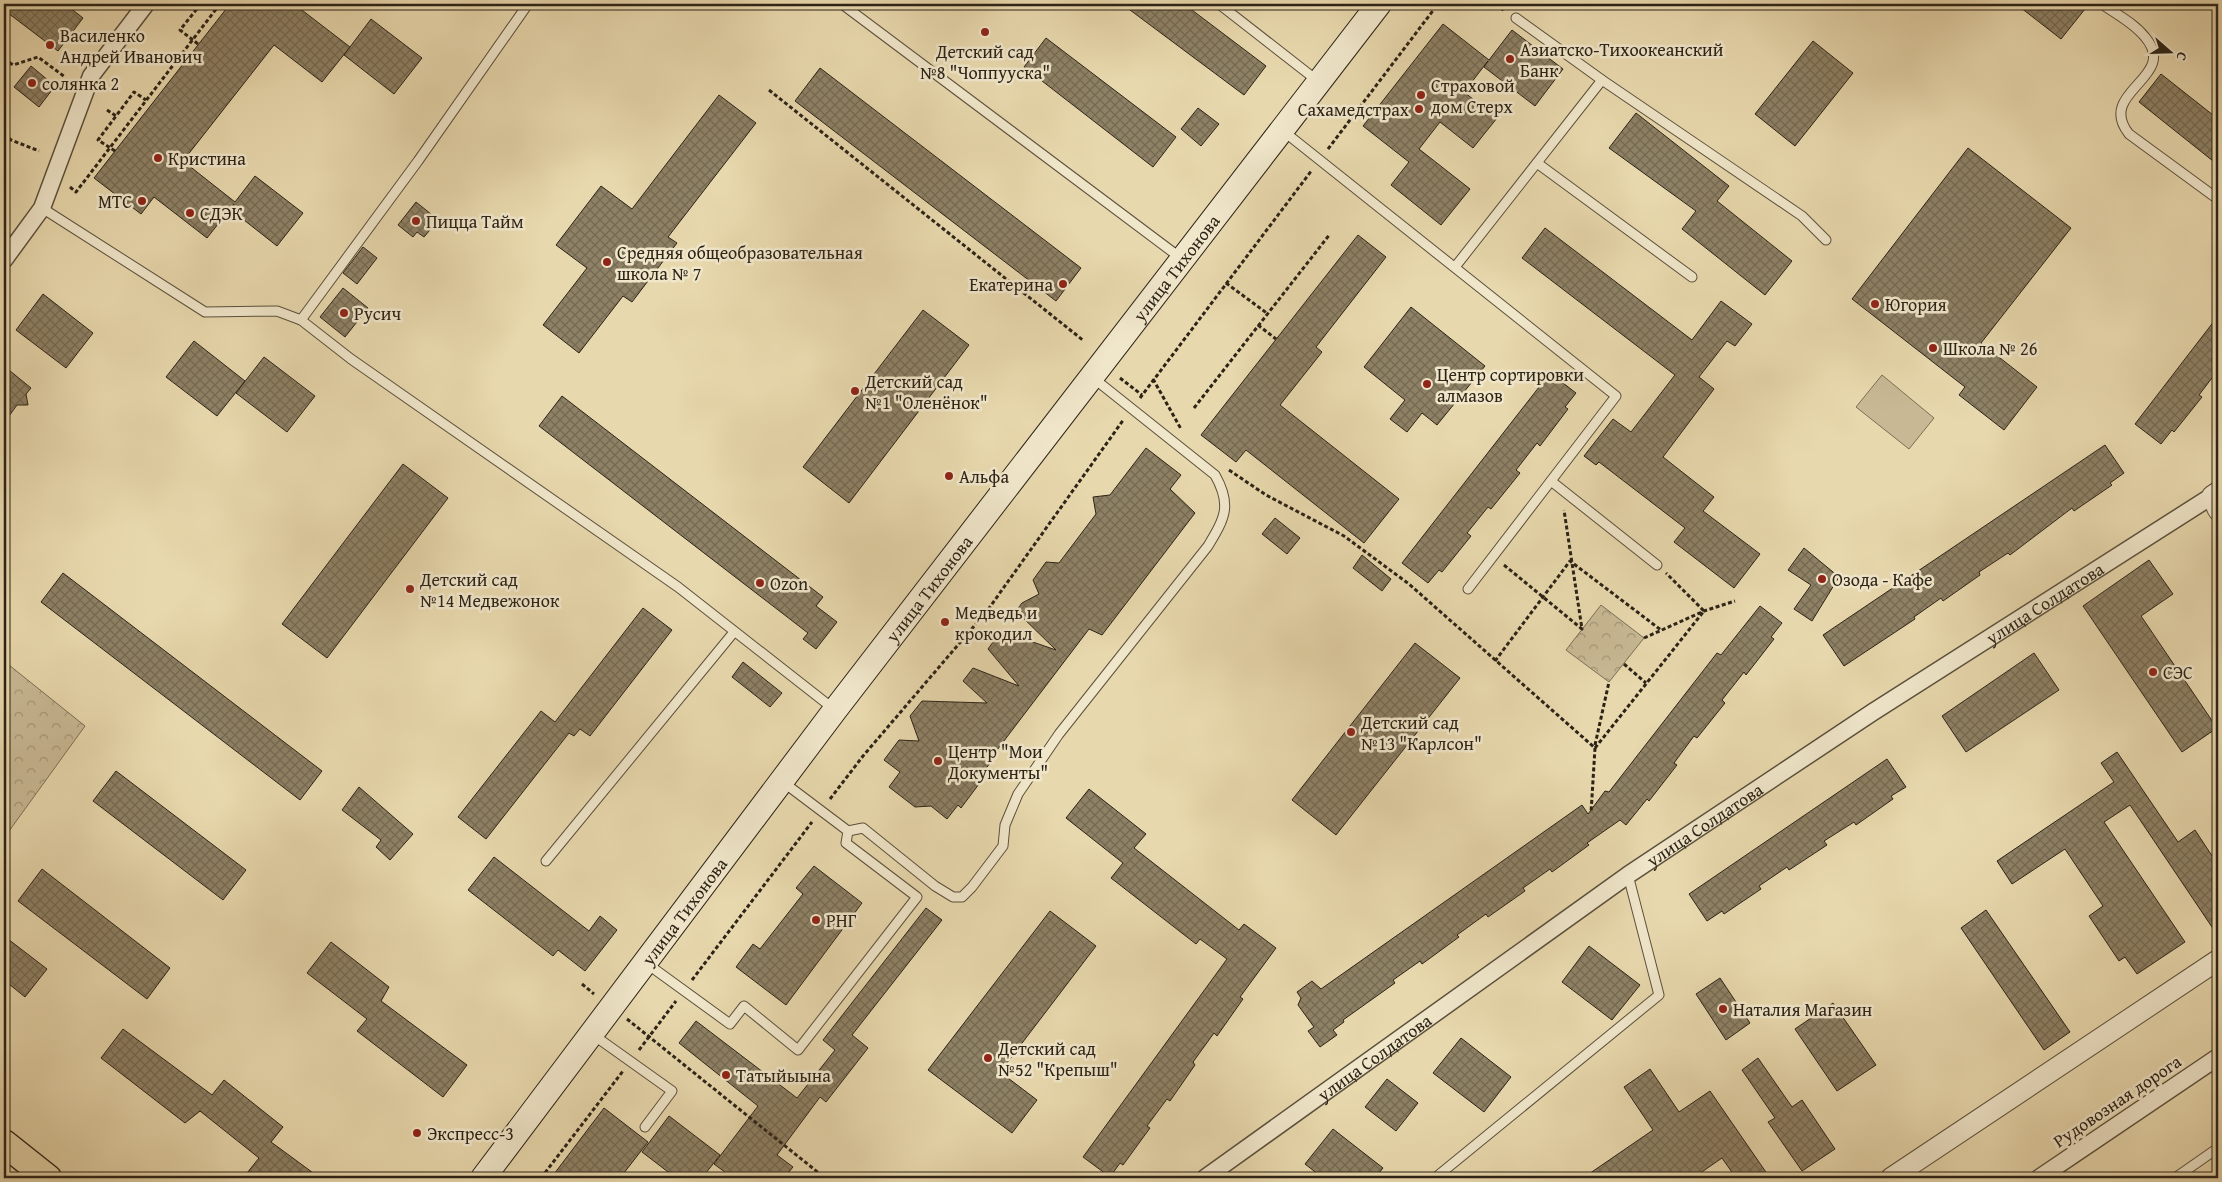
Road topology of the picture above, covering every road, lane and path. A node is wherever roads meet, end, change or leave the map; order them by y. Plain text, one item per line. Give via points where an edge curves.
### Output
1 (146, 4) edge
2 (199, 4) edge
3 (220, 4) edge
4 (528, 4) edge
5 (842, 4) edge
6 (1219, 4) edge
7 (1379, 4) edge
8 (1438, 4) edge
9 (2102, 4) edge
10 (1516, 18) dead end
11 (192, 40) junction
12 (198, 44) dead end
13 (4, 59) edge
14 (65, 77) dead end
15 (1602, 80) junction
16 (1319, 82) junction
17 (769, 90) dead end
18 (151, 94) junction
19 (157, 98) dead end
20 (146, 100) junction
21 (107, 110) dead end
22 (116, 116) junction
23 (6, 124) dead end
24 (4, 130) edge
25 (1282, 130) junction
26 (4, 134) edge
27 (109, 148) junction
28 (39, 151) dead end
29 (115, 151) dead end
30 (1320, 160) junction
31 (1536, 164) junction
32 (70, 187) dead end
33 (2215, 197) dead end
34 (42, 208) junction
35 (1330, 234) dead end
36 (1826, 240) dead end
37 (1182, 259) junction
38 (4, 260) edge
39 (1454, 267) junction
40 (1692, 277) dead end
41 (1226, 283) junction
42 (1268, 314) junction
43 (301, 320) junction
44 (1258, 325) junction
45 (1276, 339) dead end
46 (1084, 341) dead end
47 (1092, 377) junction
48 (1153, 379) junction
49 (1194, 408) dead end
50 (1132, 409) junction
51 (1184, 434) dead end
52 (1227, 468) dead end
53 (1551, 481) junction
54 (1562, 490) junction
55 (2216, 499) edge
56 (1493, 556) junction
57 (1570, 561) junction
58 (1657, 565) joint
59 (1468, 590) dead end
60 (1542, 598) junction
61 (1735, 601) dead end
62 (1704, 611) junction
63 (1661, 630) junction
64 (734, 632) junction
65 (1644, 638) dead end
66 (1495, 661) junction
67 (1624, 664) dead end
68 (1609, 682) dead end
69 (1646, 683) junction
70 (835, 710) junction
71 (1595, 748) junction
72 (781, 781) junction
73 (822, 809) junction
74 (1591, 813) dead end
75 (848, 831) junction
76 (546, 862) dead end
77 (1628, 875) junction
78 (2218, 960) edge
79 (645, 963) junction
80 (582, 984) dead end
81 (684, 991) junction
82 (611, 1007) junction
83 (592, 1033) junction
84 (649, 1036) junction
85 (2218, 1058) edge
86 (630, 1061) junction
87 (645, 1127) dead end
88 (4, 1143) edge
89 (2218, 1148) edge
90 (48, 1178) edge
91 (483, 1178) edge
92 (540, 1178) edge
93 (825, 1178) edge
94 (1205, 1178) edge
95 (1435, 1178) edge
96 (1891, 1178) edge
97 (2039, 1178) edge
98 (2175, 1178) edge

1 - 34 street via 91,76
2 - 11 path via 180,30
3 - 11 path
4 - 43 lane
5 - 37 lane
6 - 16 lane
7 - 16 main road, улица Тихонова
8 - 30 path
9 - 33 lane via 2140,31 2154,54 2149,72 2121,106 2119,114 2123,127 2128,134
10 - 15 lane
11 - 12 path
11 - 18 path
13 - 14 path via 13,65 38,57
15 - 31 lane
15 - 36 lane via 1802,216
16 - 25 main road, улица Тихонова
17 - 46 path
18 - 19 path
18 - 20 path
20 - 22 path via 134,92
20 - 27 path
21 - 22 path
22 - 27 path via 98,140
23 - 24 path
25 - 30 lane
25 - 37 main road, улица Тихонова
26 - 28 path
27 - 29 path
27 - 32 path via 76,192
30 - 39 lane
30 - 41 path
31 - 39 lane
31 - 40 lane
34 - 38 street
34 - 43 lane via 205,312 277,311
35 - 42 path
37 - 47 main road, улица Тихонова
39 - 53 lane via 1616,396
41 - 42 path
41 - 48 path
42 - 44 path
43 - 64 lane via 678,587
44 - 45 path
44 - 49 path
47 - 50 lane
47 - 70 main road, улица Тихонова
48 - 50 path
48 - 51 path
50 - 73 path via 987,611 862,756
50 - 75 lane via 1215,475 1224,492 1225,509 1220,527 1208,546 1059,734 1018,794 1005,826 1003,846 962,897 953,897 936,886 863,828
52 - 66 path via 1266,495 1344,536 1409,584
53 - 54 lane
53 - 56 lane
54 - 57 path
54 - 58 lane
55 - 77 street, улица Солдатова via 1873,712
56 - 59 lane
56 - 60 path
57 - 60 path
57 - 60 path via 1582,630
57 - 63 path
58 - 62 path
60 - 66 path
61 - 62 path
62 - 63 path
62 - 69 path
63 - 65 path
64 - 70 lane
64 - 76 lane
66 - 71 path
67 - 69 path
68 - 71 path
69 - 71 path
70 - 72 main road, улица Тихонова
71 - 74 path
72 - 73 lane
72 - 79 main road, улица Тихонова
73 - 75 lane
73 - 81 path
75 - 81 lane via 846,843 917,897 798,1050 744,1006 730,1024
77 - 94 street, улица Солдатова
77 - 95 lane via 1660,995
78 - 96 street
79 - 81 lane
79 - 82 main road, улица Тихонова
80 - 82 path
81 - 84 path
82 - 83 main road, улица Тихонова
82 - 84 path
83 - 86 lane
83 - 91 main road, улица Тихонова
84 - 86 path
84 - 93 path
85 - 97 street, Рудовозная дорога
86 - 87 lane via 672,1091
86 - 92 path
88 - 90 main road
89 - 98 lane

